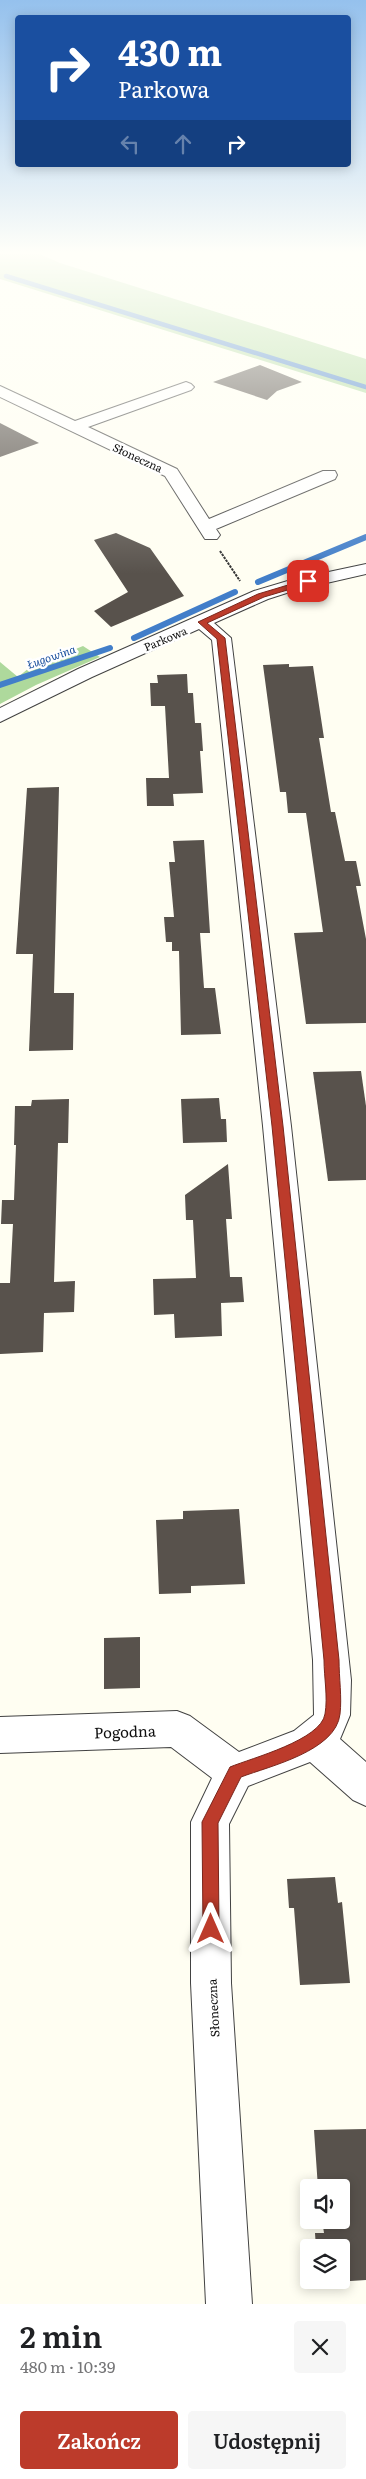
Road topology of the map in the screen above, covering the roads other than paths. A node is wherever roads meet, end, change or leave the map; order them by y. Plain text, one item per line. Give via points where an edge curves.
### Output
1 (186, 387) dead end
2 (0, 391) edge
3 (74, 427) junction
4 (330, 476) dead end
5 (366, 569) edge
6 (202, 622) junction
7 (0, 716) edge
8 (0, 1735) edge
9 (314, 1741) junction
10 (236, 1772) junction
11 (366, 1788) edge
12 (229, 2304) edge

1 - 3 street
2 - 3 street, Słoneczna
3 - 4 street, Słoneczna via 171,473 208,531
5 - 6 street, Parkowa via 291,585
6 - 7 street, Parkowa via 85,673
6 - 9 street via 221,638 277,1126 330,1650 332,1716 325,1732
8 - 10 street, Pogodna via 177,1729
9 - 10 street
9 - 11 street
10 - 12 street, Słoneczna via 210,1822 211,1982

